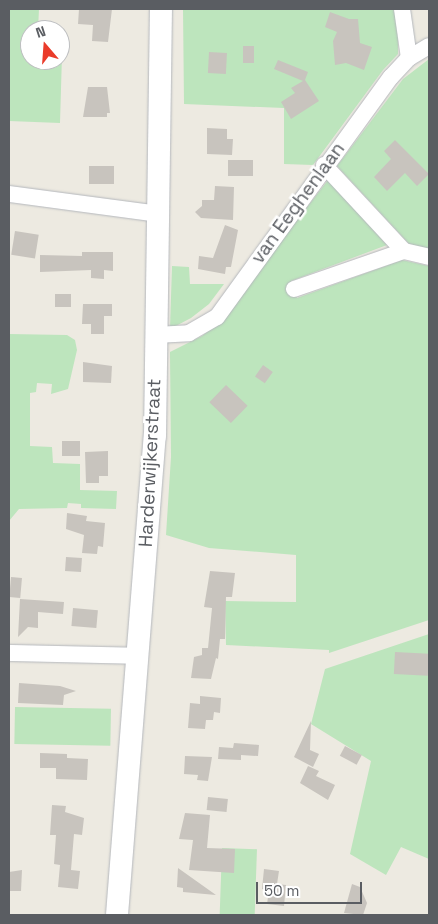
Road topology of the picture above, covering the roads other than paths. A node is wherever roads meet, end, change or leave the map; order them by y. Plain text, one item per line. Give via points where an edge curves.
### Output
1 (161, 9) edge
2 (402, 9) edge
3 (429, 46) edge
4 (410, 58) junction
5 (324, 166) junction
6 (9, 194) edge
7 (159, 214) junction
8 (404, 251) junction
9 (429, 257) edge
10 (294, 289) dead end
11 (155, 335) junction
12 (9, 653) edge
13 (138, 656) junction
14 (117, 915) edge

1 - 7 main road, Harderwijkerstraat
2 - 4 street
3 - 4 street, van Eeghenlaan
4 - 5 street, van Eeghenlaan via 391,77
5 - 8 street
5 - 11 street, van Eeghenlaan via 217,316 189,333
6 - 7 street
7 - 11 main road, Harderwijkerstraat
8 - 9 street
8 - 10 street
11 - 13 main road, Harderwijkerstraat via 155,436
12 - 13 street
13 - 14 main road, Harderwijkerstraat

